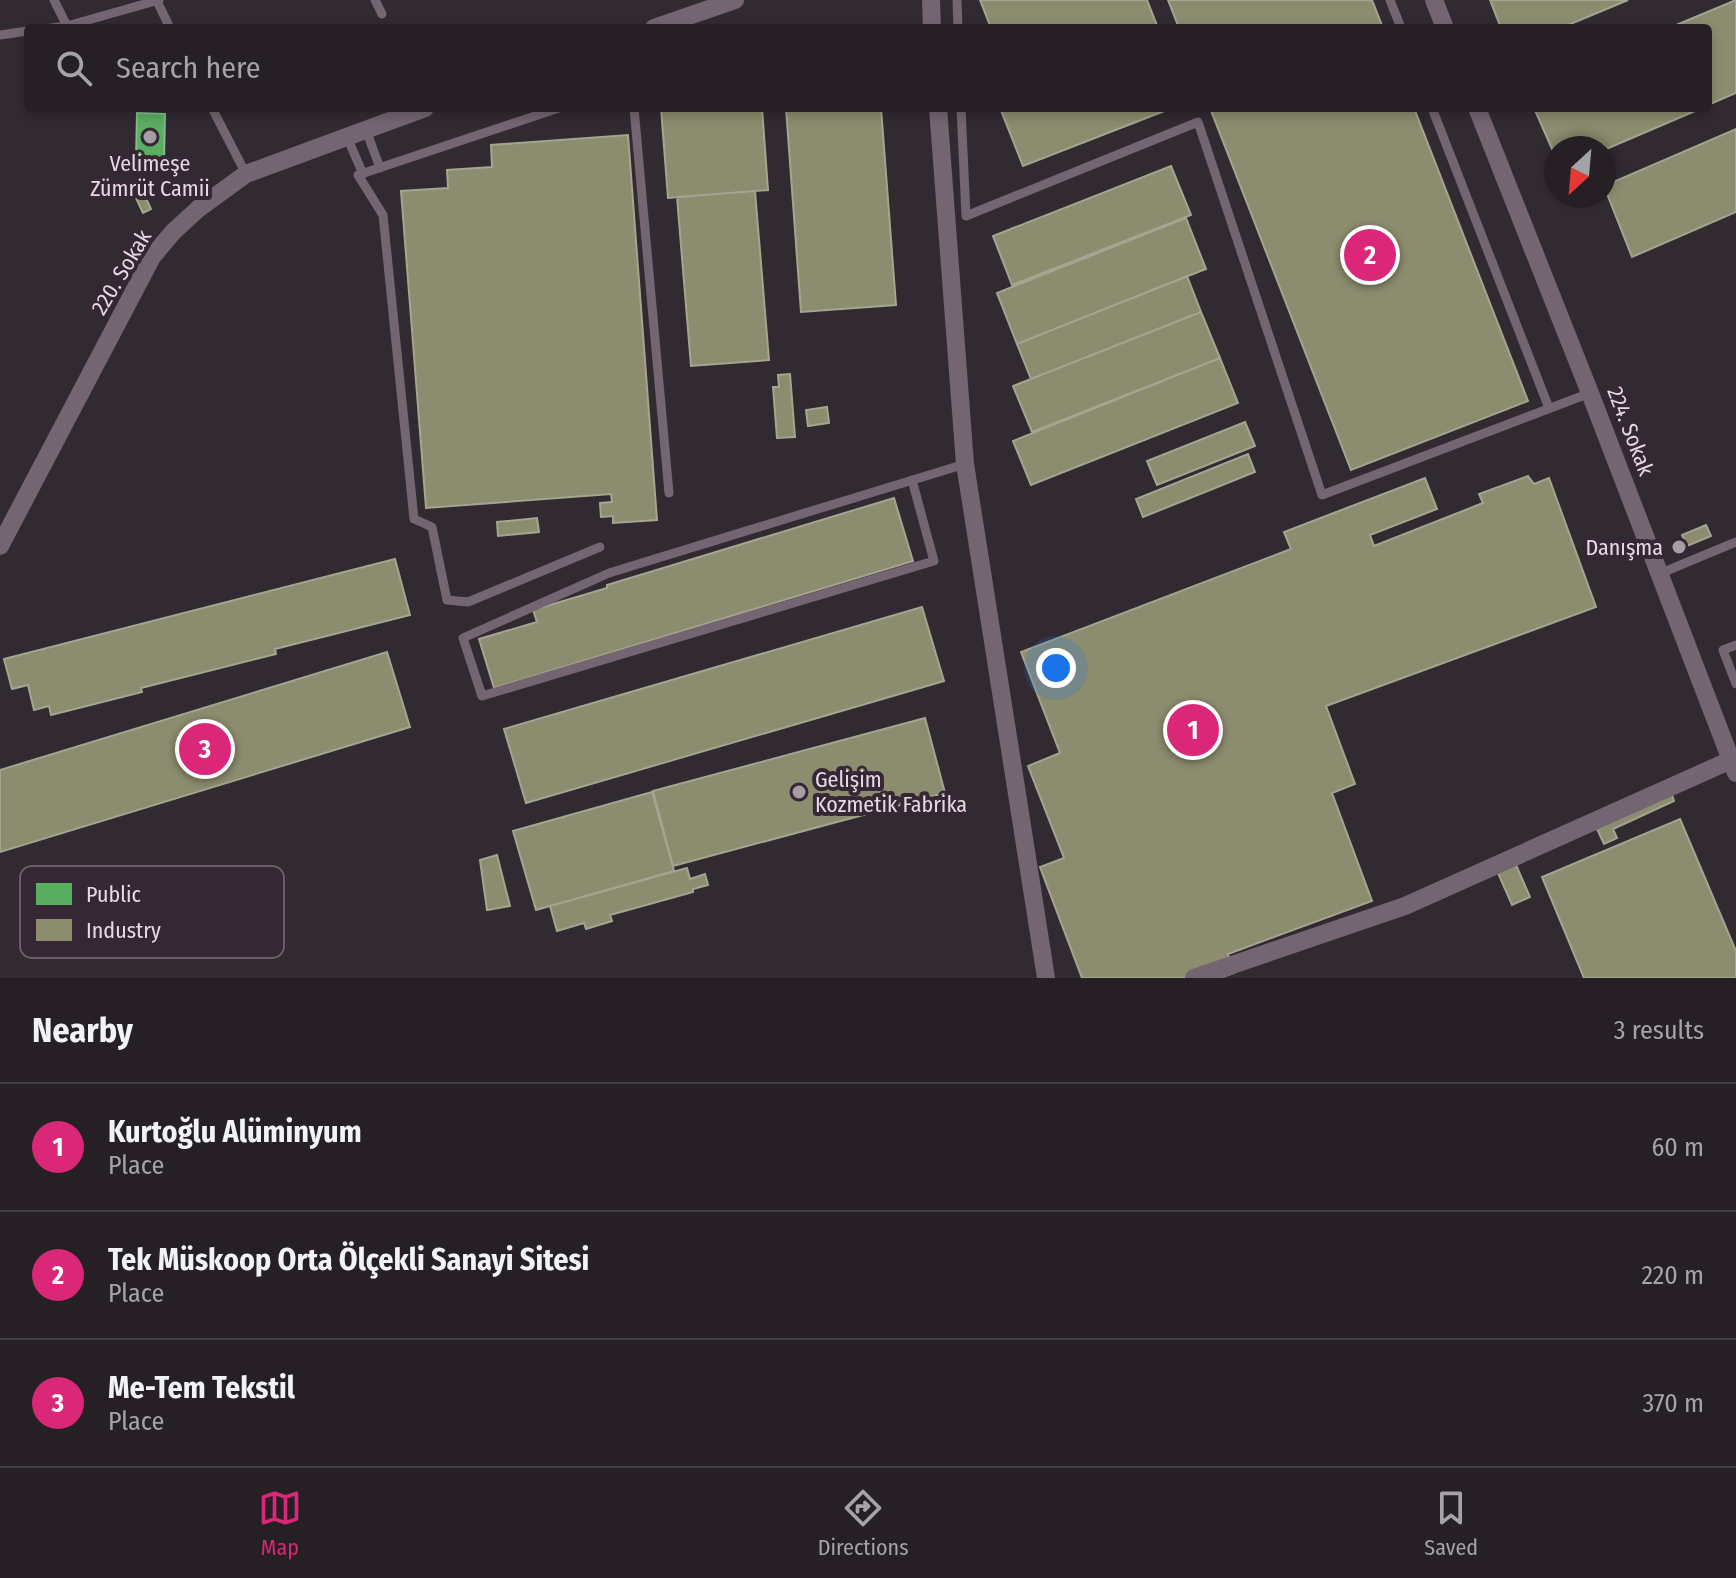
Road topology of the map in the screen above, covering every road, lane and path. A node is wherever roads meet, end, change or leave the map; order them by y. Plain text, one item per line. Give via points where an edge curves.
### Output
1 (54, 0) edge
2 (158, 0) edge
3 (375, 0) edge
4 (735, 0) edge
5 (931, 0) edge
6 (957, 0) edge
7 (1390, 0) edge
8 (1434, 0) edge
9 (382, 14) dead end
10 (66, 24) edge
11 (74, 24) edge
12 (168, 24) edge
13 (666, 24) edge
14 (932, 24) edge
15 (958, 24) edge
16 (1399, 24) edge
17 (1443, 24) edge
18 (24, 32) edge
19 (0, 35) edge
20 (214, 112) edge
21 (414, 112) edge
22 (547, 112) edge
23 (634, 112) edge
24 (938, 112) edge
25 (961, 112) edge
26 (1434, 112) edge
27 (1479, 112) edge
28 (366, 130) junction
29 (347, 137) junction
30 (380, 168) junction
31 (246, 174) junction
32 (363, 174) junction
33 (1590, 393) junction
34 (1549, 408) junction
35 (965, 464) junction
36 (912, 480) junction
37 (669, 493) dead end
38 (1736, 542) edge
39 (0, 546) edge
40 (600, 547) dead end
41 (1659, 574) junction
42 (1736, 645) edge
43 (1736, 684) edge
44 (1730, 740) edge
45 (1734, 766) edge
46 (1046, 978) edge
47 (1194, 978) edge

1 - 10 lane
2 - 11 lane
2 - 12 lane
3 - 9 lane
4 - 13 street
5 - 14 street
6 - 15 lane
7 - 16 lane
8 - 17 street
18 - 19 lane
20 - 31 lane
21 - 28 street, 220. Sokak
22 - 30 lane
23 - 37 lane
24 - 35 street
25 - 34 lane via 966,216 1198,122 1322,495
26 - 34 lane
27 - 33 street, 224. Sokak
28 - 29 street, 220. Sokak
28 - 30 lane
29 - 31 street, 220. Sokak
29 - 32 lane
30 - 32 lane
31 - 39 street, 220. Sokak via 198,209 152,257
32 - 40 lane via 358,175 383,215 414,519 432,527 447,600 468,602
33 - 34 lane
33 - 41 street, 224. Sokak
35 - 36 lane
35 - 46 street
36 - 36 lane via 609,573 463,638 482,696 934,561
38 - 41 lane
41 - 44 street, 224. Sokak
42 - 43 lane via 1723,650
44 - 45 street, 224. Sokak
45 - 47 street via 1405,906

